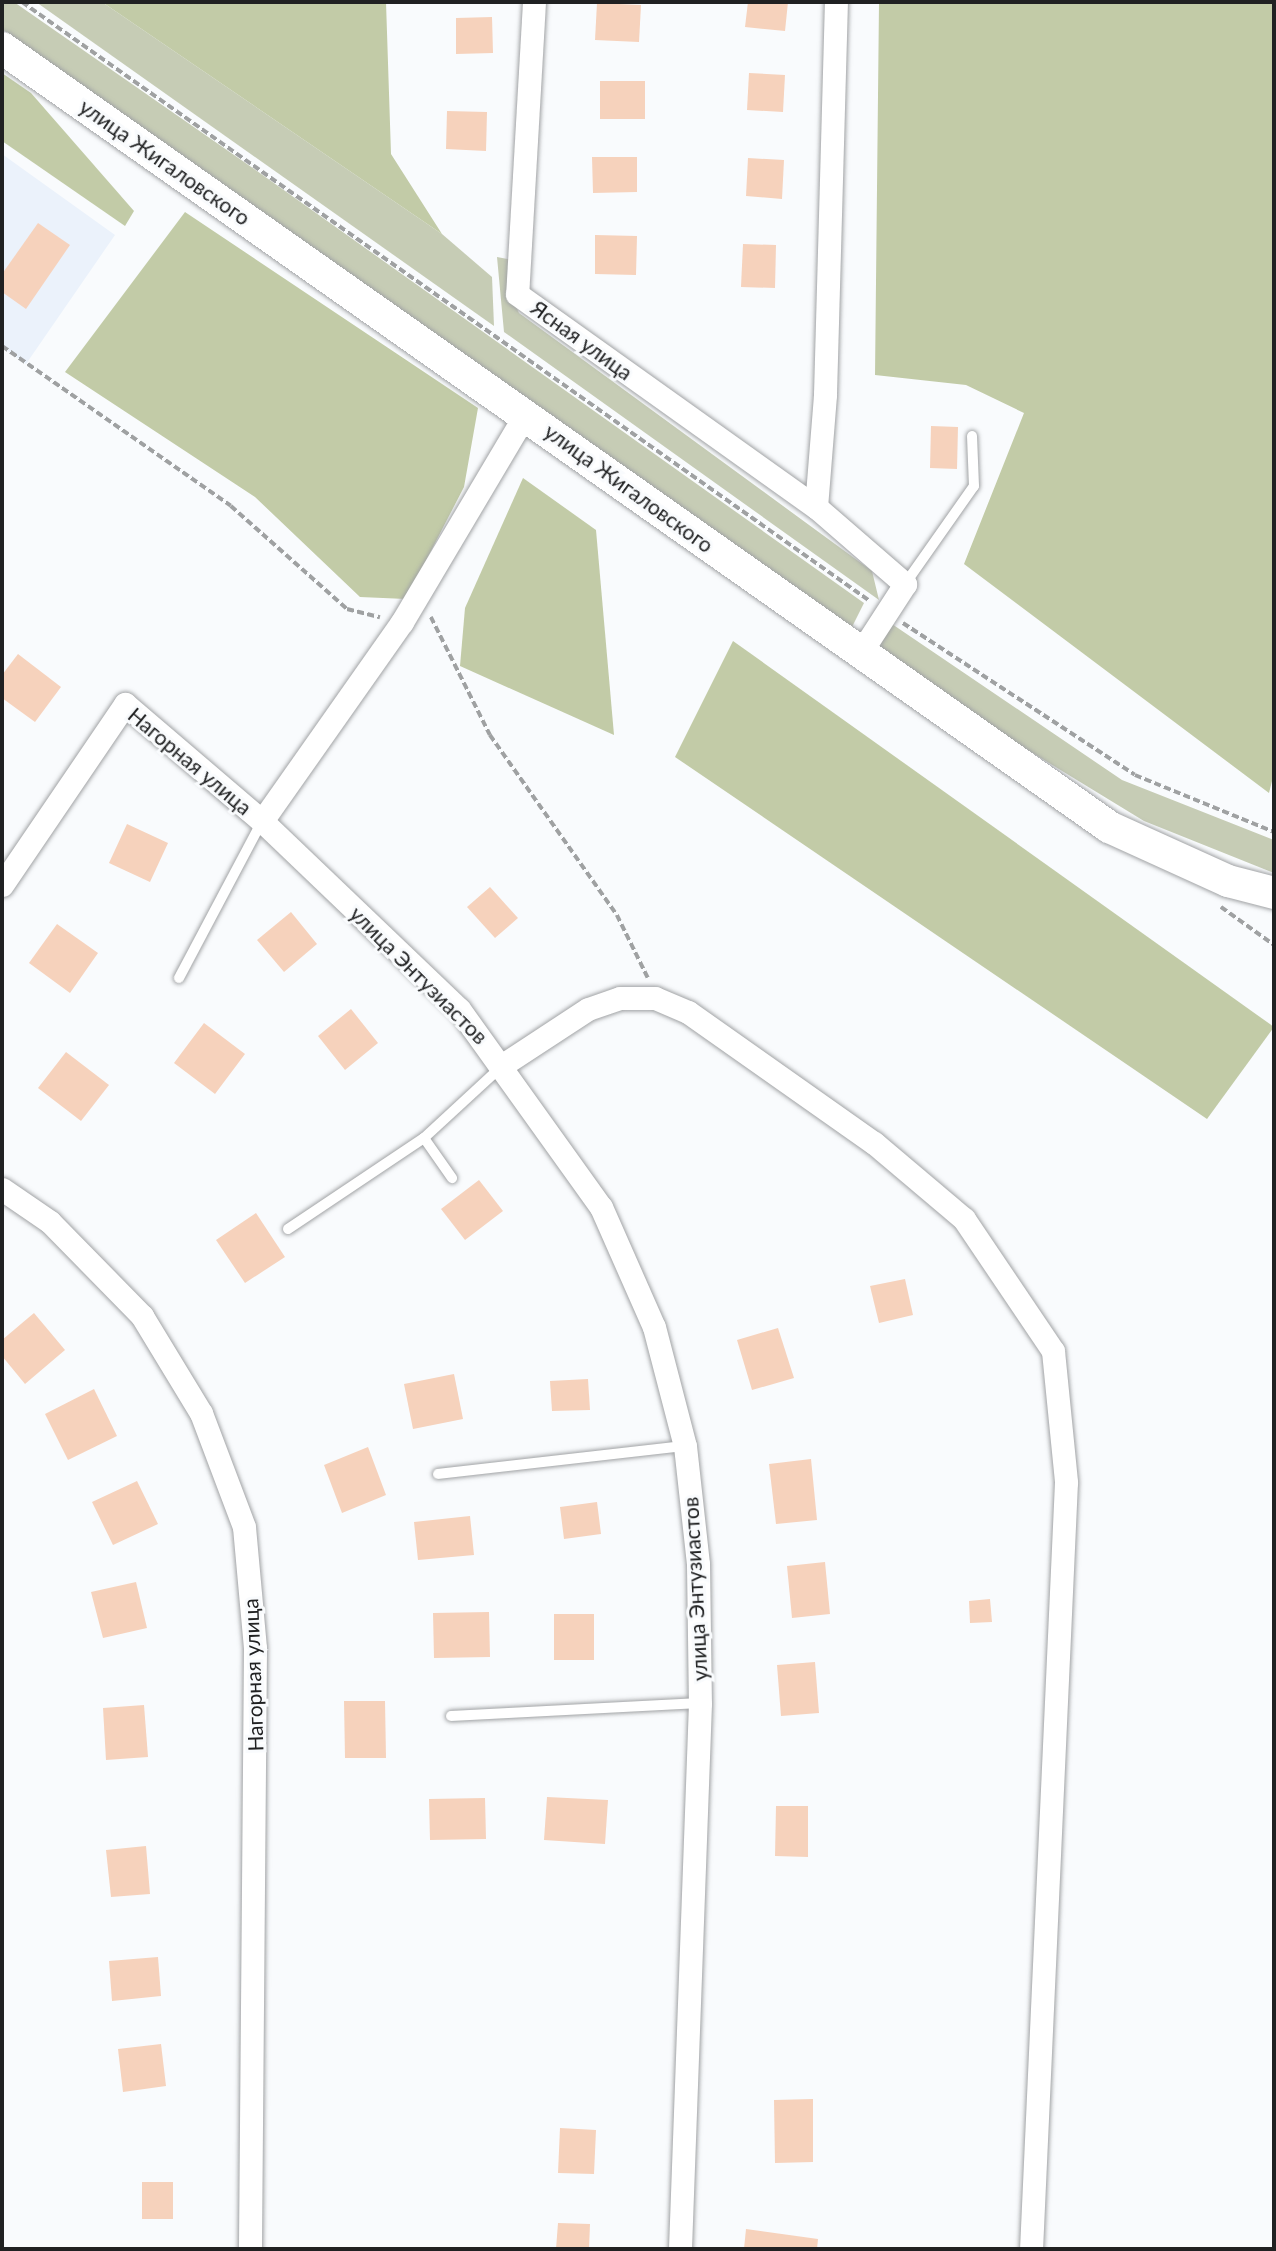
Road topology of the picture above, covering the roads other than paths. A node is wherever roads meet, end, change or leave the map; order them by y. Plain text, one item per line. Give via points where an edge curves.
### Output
1 (534, 2) edge
2 (836, 2) edge
3 (2, 48) edge
4 (526, 412) junction
5 (972, 436) dead end
6 (816, 507) junction
7 (905, 584) junction
8 (859, 655) junction
9 (262, 821) junction
10 (2, 885) edge
11 (1274, 893) edge
12 (178, 978) dead end
13 (504, 1064) junction
14 (424, 1138) junction
15 (452, 1178) dead end
16 (2, 1189) edge
17 (288, 1229) dead end
18 (685, 1446) junction
19 (438, 1474) dead end
20 (700, 1703) junction
21 (451, 1716) dead end
22 (250, 2249) edge
23 (680, 2249) edge
24 (1031, 2249) edge

1 - 6 street, Ясная улица via 517,294
2 - 6 street via 825,394
3 - 4 main road, улица Жигаловского
4 - 8 main road, улица Жигаловского
4 - 9 street via 402,622
5 - 7 lane via 974,486
6 - 7 street, Ясная улица
7 - 8 street
8 - 11 main road, улица Жигаловского via 1109,827 1228,881
9 - 10 street, Нагорная улица via 125,704
9 - 12 lane
9 - 13 street, улица Энтузиастов via 459,1010
13 - 14 lane
13 - 18 street, улица Энтузиастов via 601,1207 654,1327
13 - 24 street via 589,1009 620,998 656,998 688,1012 874,1143 964,1219 1053,1351 1066,1482
14 - 15 lane
14 - 17 lane
16 - 22 street, Нагорная улица via 50,1222 142,1316 201,1413 244,1527 255,1648
18 - 19 lane
18 - 20 street, улица Энтузиастов via 698,1564
20 - 21 lane
20 - 23 street, улица Энтузиастов

